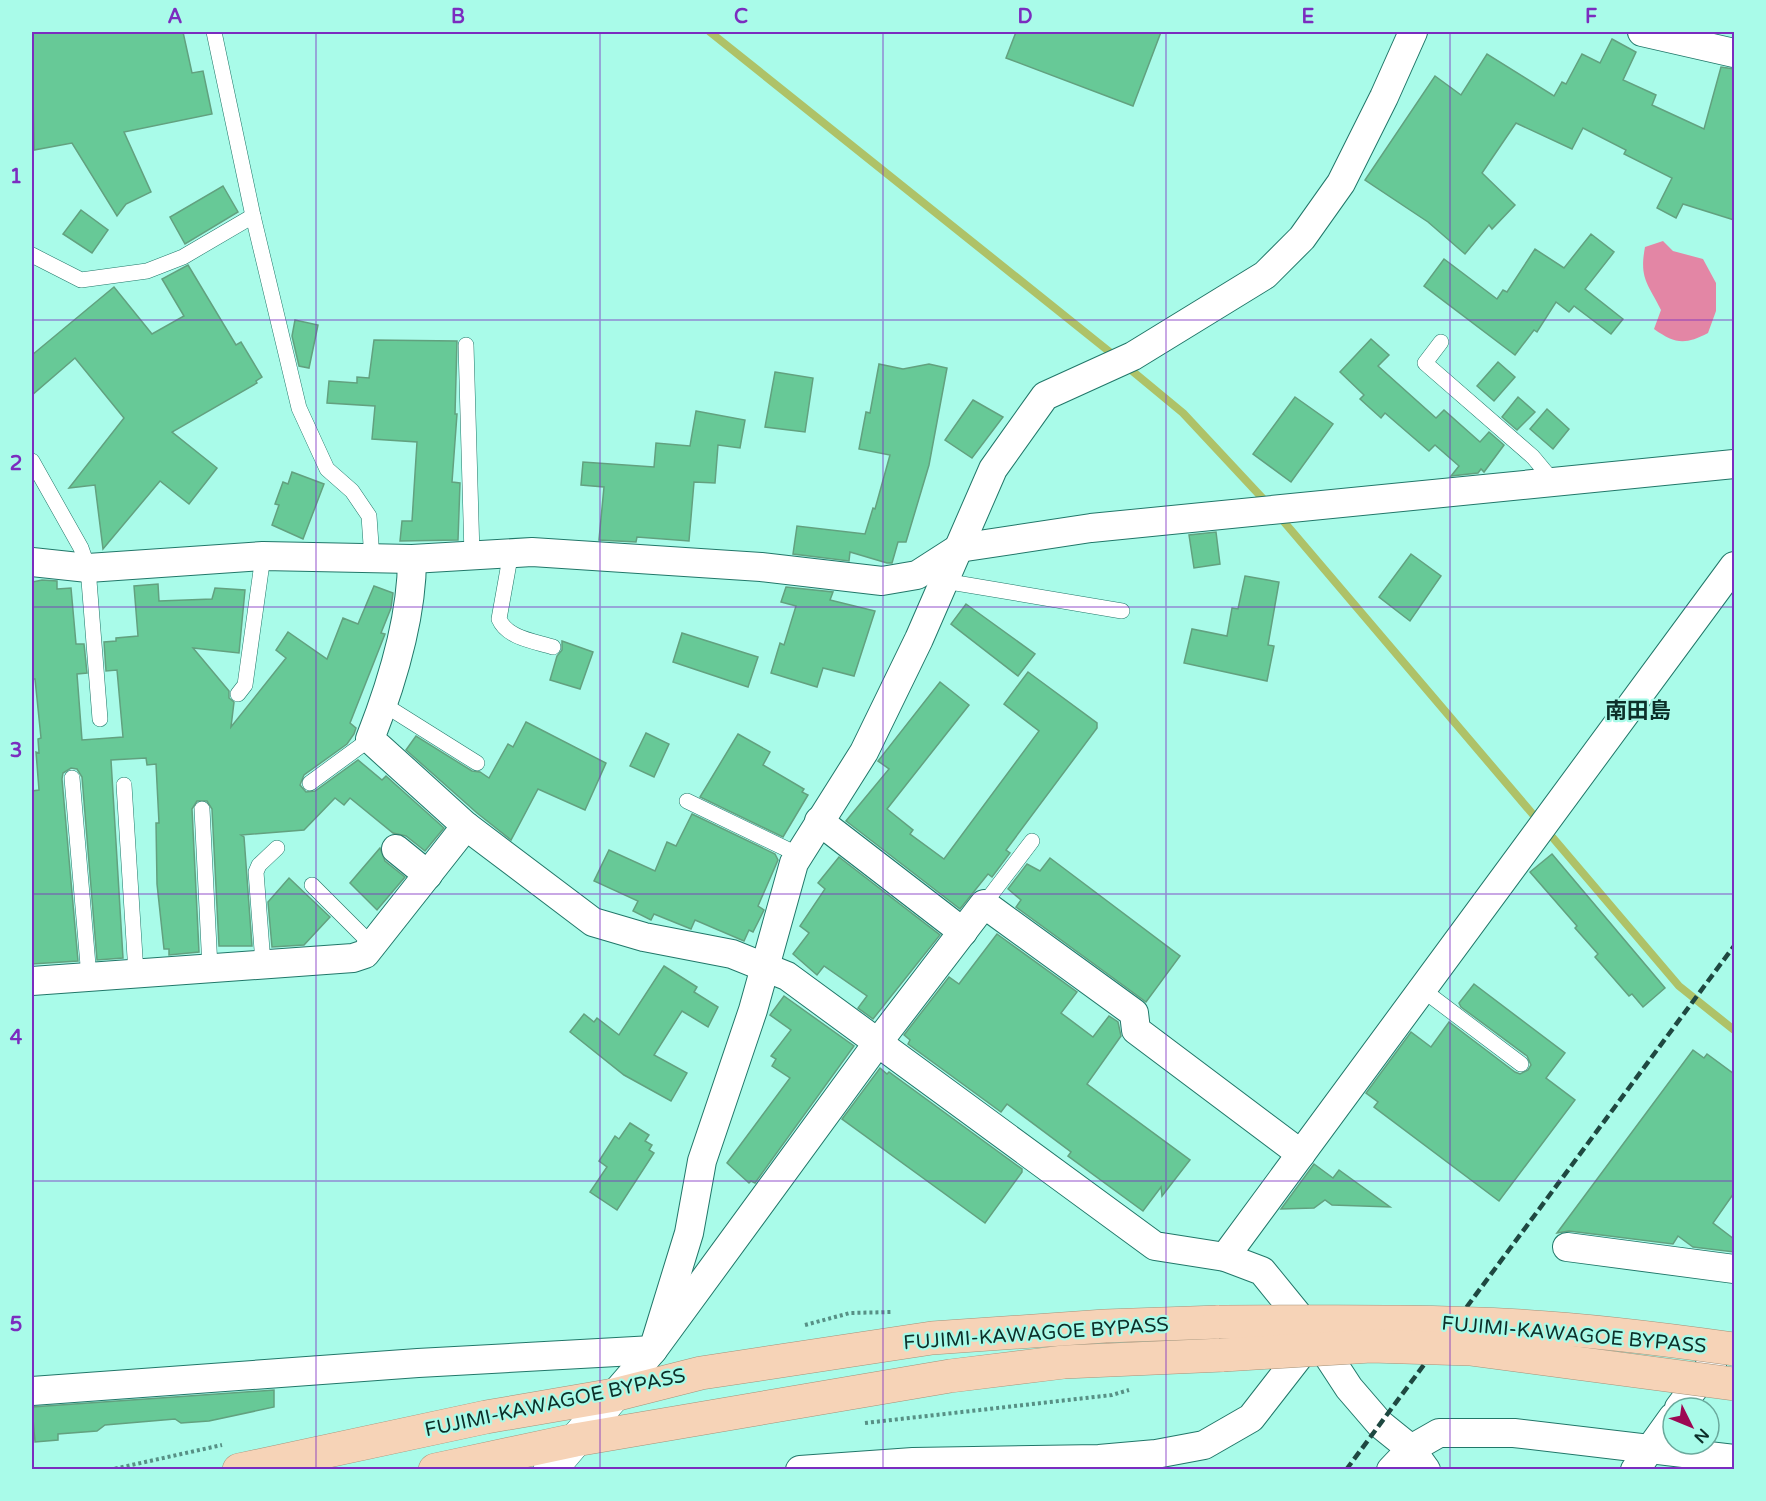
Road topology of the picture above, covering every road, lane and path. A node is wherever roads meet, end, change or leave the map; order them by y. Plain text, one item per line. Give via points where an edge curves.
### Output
1 (214, 32) edge
2 (1413, 32) edge
3 (1642, 32) edge
4 (1734, 53) edge
5 (253, 216) junction
6 (32, 255) edge
7 (1442, 342) dead end
8 (466, 345) dead end
9 (32, 461) edge
10 (1734, 464) edge
11 (1553, 481) junction
12 (959, 548) junction
13 (511, 552) junction
14 (472, 555) junction
15 (263, 556) junction
16 (372, 559) junction
17 (412, 559) junction
18 (32, 562) edge
19 (1734, 566) edge
20 (88, 568) junction
21 (944, 581) junction
22 (1122, 611) dead end
23 (553, 647) dead end
24 (238, 694) dead end
25 (383, 704) junction
26 (100, 719) dead end
27 (370, 739) junction
28 (477, 763) dead end
29 (72, 778) dead end
30 (310, 783) dead end
31 (124, 786) dead end
32 (687, 801) dead end
33 (202, 809) dead end
34 (819, 821) junction
35 (466, 826) junction
36 (1032, 841) dead end
37 (277, 848) dead end
38 (396, 849) dead end
39 (799, 855) junction
40 (428, 875) junction
41 (312, 885) dead end
42 (984, 904) junction
43 (963, 932) junction
44 (372, 945) junction
45 (263, 963) junction
46 (765, 966) junction
47 (210, 968) junction
48 (136, 974) junction
49 (89, 976) junction
50 (32, 981) edge
51 (1423, 990) junction
52 (879, 1041) junction
53 (1521, 1064) dead end
54 (1301, 1154) junction
55 (1567, 1247) dead end
56 (1225, 1257) junction
57 (1734, 1269) edge
58 (1734, 1334) edge
59 (1315, 1336) junction
60 (1734, 1349) edge
61 (653, 1350) junction
62 (1734, 1384) edge
63 (1133, 1389) dead end
64 (32, 1391) edge
65 (614, 1395) junction
66 (1688, 1396) edge
67 (862, 1423) dead end
68 (1661, 1434) edge
69 (575, 1440) junction
70 (1418, 1459) edge
71 (1643, 1459) edge
72 (1734, 1459) edge
73 (819, 1469) edge
74 (240, 1470) edge
75 (435, 1470) edge
76 (550, 1470) edge
77 (1391, 1470) edge

1 - 5 lane
2 - 12 street via 1341,183 1302,238 1265,275 1133,356 1045,396 993,469
3 - 4 street
5 - 6 lane via 183,257 147,271 81,280
5 - 16 lane via 299,408 327,469 351,491 369,516
7 - 11 lane via 1425,363 1533,457
8 - 14 lane
9 - 20 lane via 81,548
10 - 11 street
11 - 12 street via 1091,528
12 - 13 street via 916,575 882,581 761,567
12 - 21 street
13 - 14 street
13 - 23 lane via 499,618 502,625 509,633
14 - 17 street
15 - 16 street
15 - 20 street
15 - 24 lane via 245,686
16 - 17 street
17 - 25 street via 412,590
18 - 20 street
19 - 51 street
20 - 26 lane
21 - 22 lane
21 - 34 street via 864,752
25 - 27 street
25 - 28 lane
27 - 30 lane
27 - 35 street
29 - 49 lane
31 - 48 lane
32 - 39 lane
33 - 47 lane
34 - 39 street
34 - 43 street
35 - 40 street
35 - 46 street via 593,922 644,937 732,954
36 - 42 lane
37 - 45 lane via 256,872
38 - 40 street
39 - 46 street
40 - 44 street
41 - 44 lane
42 - 43 street
42 - 54 street via 1134,1013 1136,1030
43 - 52 street
44 - 45 street via 365,954 353,958
45 - 47 street
46 - 52 street via 787,976
46 - 61 street via 702,1161 689,1233
47 - 48 street
48 - 49 street
49 - 50 street
51 - 53 lane
51 - 54 street
52 - 56 street via 1155,1246
52 - 61 street
54 - 56 street
55 - 57 street
56 - 59 street via 1262,1271
58 - 66 street
59 - 70 street via 1349,1388
59 - 73 street via 1251,1418 1204,1445 1099,1459 937,1461
60 - 65 highway, FUJIMI-KAWAGOE BYPASS, bridge via 1521,1326 1398,1321 1082,1327 932,1338 701,1373
61 - 64 street
61 - 65 street
62 - 69 highway, FUJIMI-KAWAGOE BYPASS, bridge via 1470,1349 1371,1346 1064,1362 961,1375
63 - 67 path via 1112,1395
65 - 69 street
65 - 74 highway, FUJIMI-KAWAGOE BYPASS via 486,1417
68 - 71 street
69 - 75 highway, FUJIMI-KAWAGOE BYPASS
69 - 76 street
70 - 71 street via 1439,1433 1514,1433
70 - 77 street
71 - 72 street

